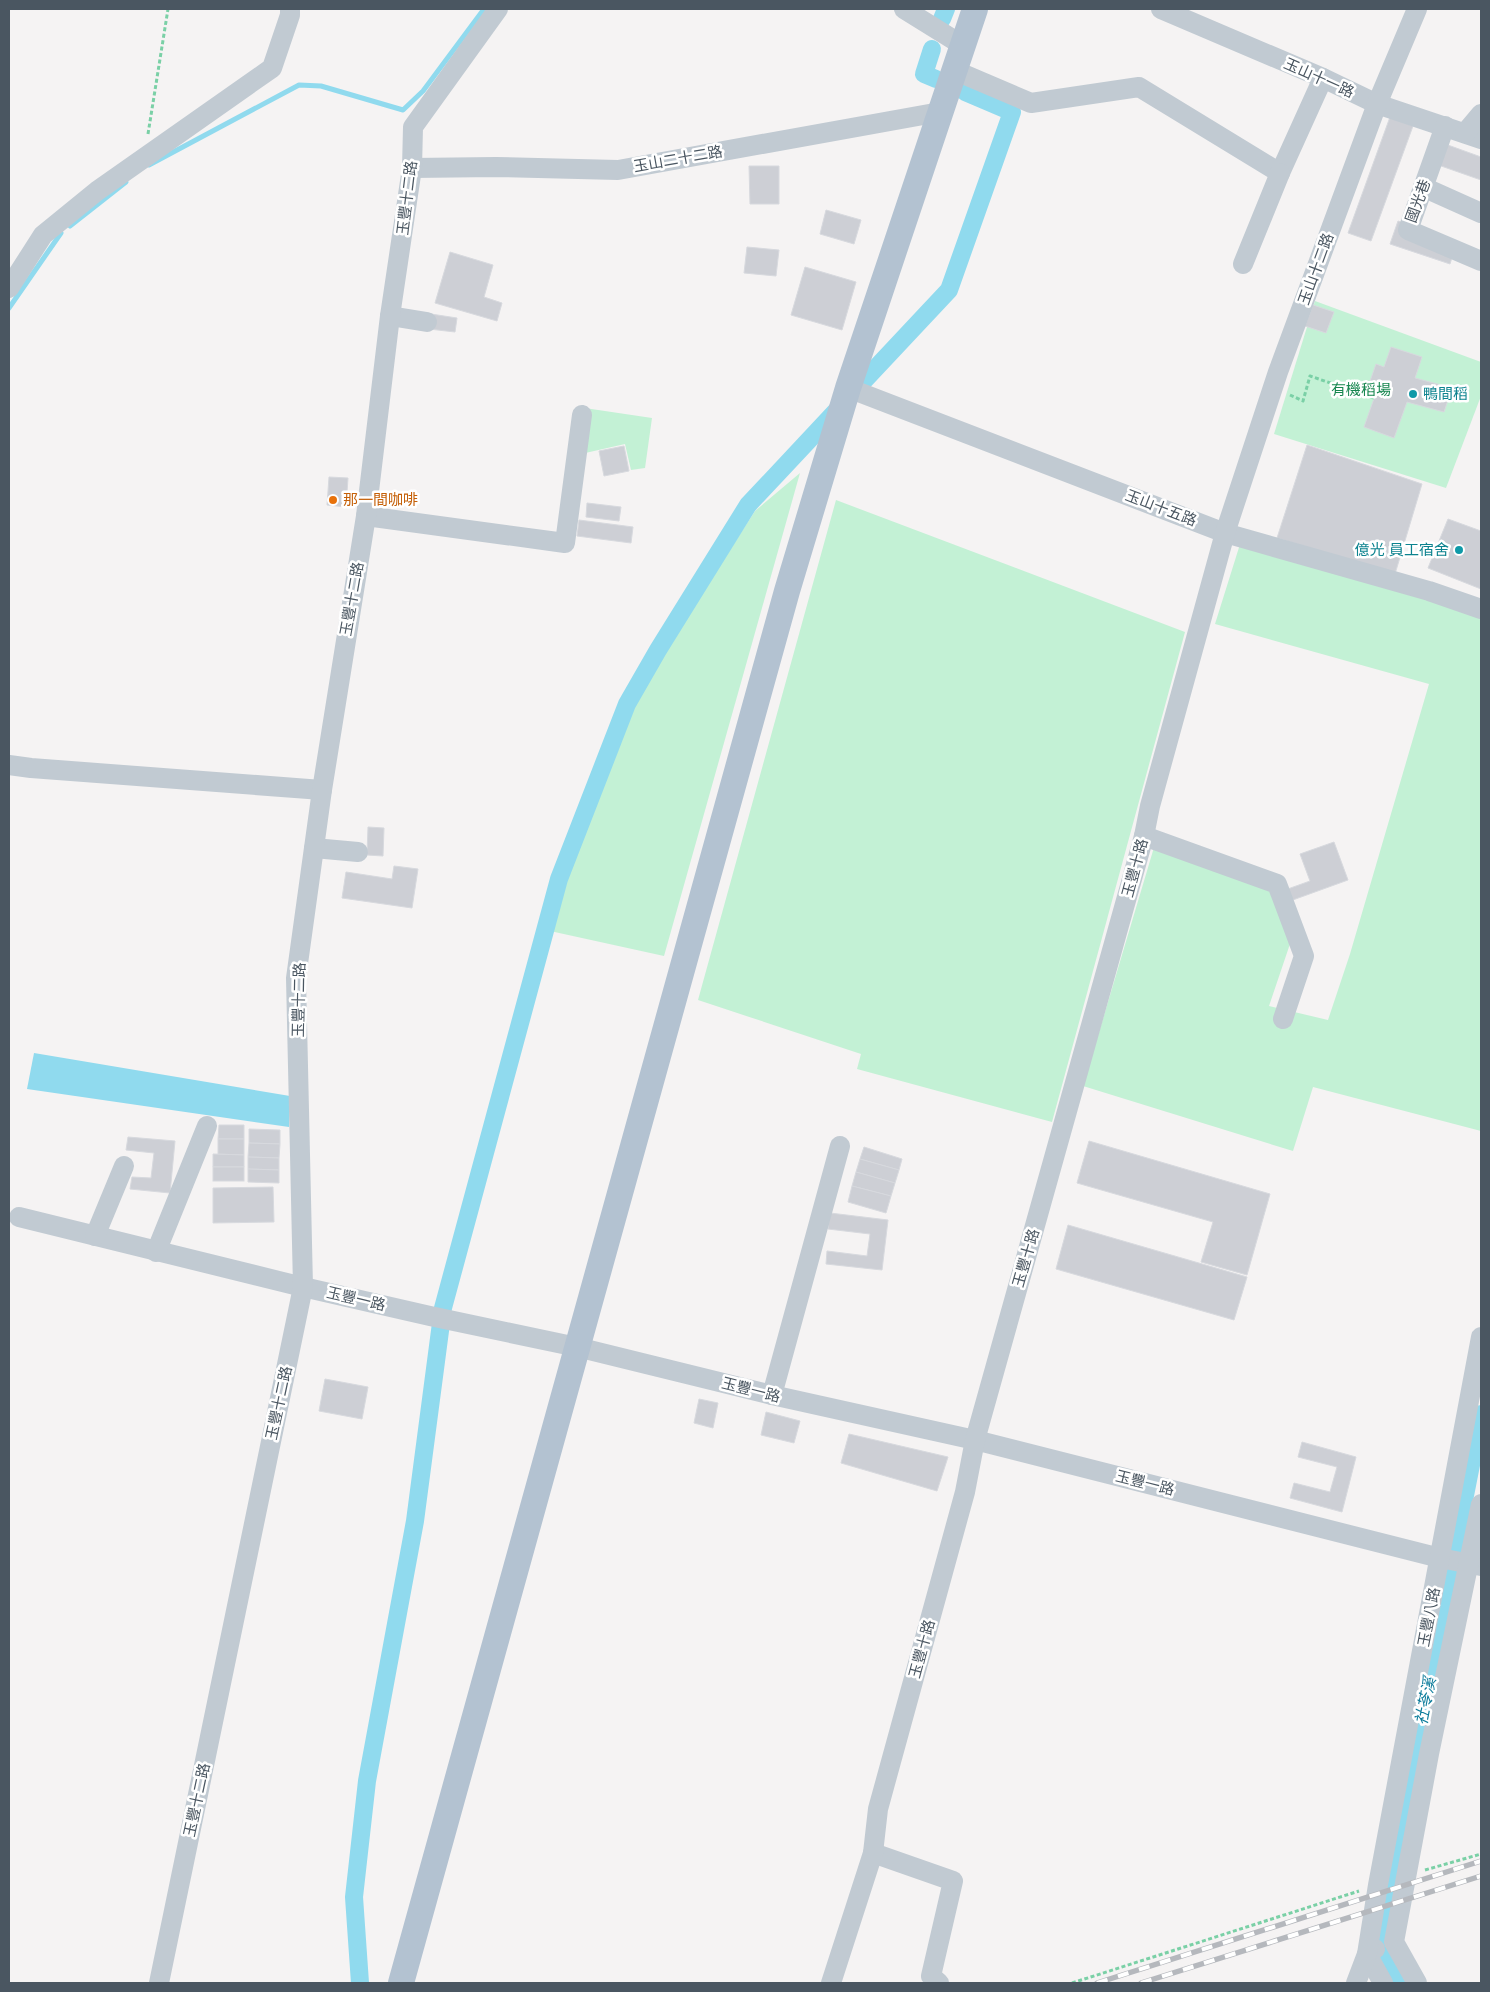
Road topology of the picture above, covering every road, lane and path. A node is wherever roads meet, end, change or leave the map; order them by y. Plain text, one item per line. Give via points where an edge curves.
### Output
1 (168, 9) edge
2 (290, 9) edge
3 (498, 9) edge
4 (904, 9) edge
5 (975, 9) edge
6 (1160, 9) edge
7 (1416, 9) edge
8 (1198, 16) edge
9 (962, 45) junction
10 (956, 71) junction
11 (1323, 78) junction
12 (1377, 104) junction
13 (940, 112) junction
14 (1481, 114) edge
15 (1445, 126) junction
16 (1473, 136) edge
17 (145, 158) junction
18 (412, 168) junction
19 (1280, 173) junction
20 (1423, 187) junction
21 (1481, 212) edge
22 (1481, 261) edge
23 (1243, 264) dead end
24 (9, 288) edge
25 (390, 316) junction
26 (427, 322) dead end
27 (848, 388) junction
28 (1292, 388) dead end
29 (1374, 398) dead end
30 (582, 415) dead end
31 (366, 516) junction
32 (1225, 533) junction
33 (1481, 608) edge
34 (9, 765) edge
35 (322, 790) junction
36 (1144, 836) junction
37 (314, 848) junction
38 (358, 852) dead end
39 (1283, 1019) dead end
40 (207, 1126) dead end
41 (840, 1146) dead end
42 (124, 1166) dead end
43 (19, 1217) dead end
44 (95, 1236) junction
45 (156, 1252) junction
46 (303, 1287) junction
47 (1481, 1337) edge
48 (577, 1347) junction
49 (772, 1395) junction
50 (975, 1440) junction
51 (1481, 1504) edge
52 (1461, 1561) edge
53 (873, 1853) junction
54 (1481, 1854) edge
55 (1408, 1875) junction
56 (1378, 1886) junction
57 (1380, 1947) junction
58 (159, 1983) edge
59 (401, 1983) edge
60 (831, 1983) edge
61 (939, 1983) edge
62 (1072, 1983) edge
63 (1356, 1983) edge
64 (1383, 1983) edge
65 (1417, 1983) edge

1 - 17 path
2 - 17 street via 272,68
3 - 18 street, 玉豐十二路 via 413,126
4 - 9 street
5 - 9 main road
6 - 8 street, 玉山十一路
7 - 12 street, 玉山十二路
8 - 11 street, 玉山十一路
9 - 10 main road
10 - 13 main road
10 - 19 street via 1031,103 1138,87
11 - 12 street, 玉山十一路
11 - 19 street
12 - 15 street, 玉山十一路
12 - 32 street, 玉山十二路 via 1287,348
13 - 18 street, 玉山二十二路 via 618,170
13 - 27 main road
14 - 16 street
15 - 16 street, 玉山十一路
15 - 20 street, 國光巷
17 - 24 street via 97,191 43,235
18 - 25 street, 玉豐十二路
19 - 23 street
20 - 21 street
20 - 22 street, 國光巷 via 1408,230
25 - 26 street
25 - 31 street, 玉豐十二路
27 - 32 street, 玉山十五路
27 - 48 main road via 784,600
28 - 29 path via 1289,395 1303,401 1310,376
30 - 31 street via 565,543
31 - 35 street, 玉豐十二路
32 - 33 street, 玉山十五路
32 - 36 street, 玉豐十路
34 - 35 street
35 - 37 street, 玉豐十二路
36 - 39 street via 1277,884 1304,956
36 - 50 street, 玉豐十路
37 - 38 street
37 - 46 street, 玉豐十二路 via 296,978
40 - 45 street
41 - 49 street
42 - 44 street
43 - 44 street, 玉豐一路
44 - 45 street, 玉豐一路
45 - 46 street, 玉豐一路
46 - 48 street, 玉豐一路
46 - 58 street, 玉豐十二路
47 - 52 street, 玉豐八路
48 - 49 street, 玉豐一路
48 - 59 main road
49 - 50 street, 玉豐一路
50 - 52 street, 玉豐一路
50 - 53 street, 玉豐十路 via 965,1492 878,1809
51 - 52 street
52 - 55 street
52 - 56 street, 玉豐八路
53 - 60 street, 玉豐十路
53 - 61 street via 953,1882 931,1976
54 - 55 path
55 - 57 street
56 - 57 street, 玉豐八路
56 - 62 path
57 - 63 street, 玉豐八路
57 - 64 street
57 - 65 street

